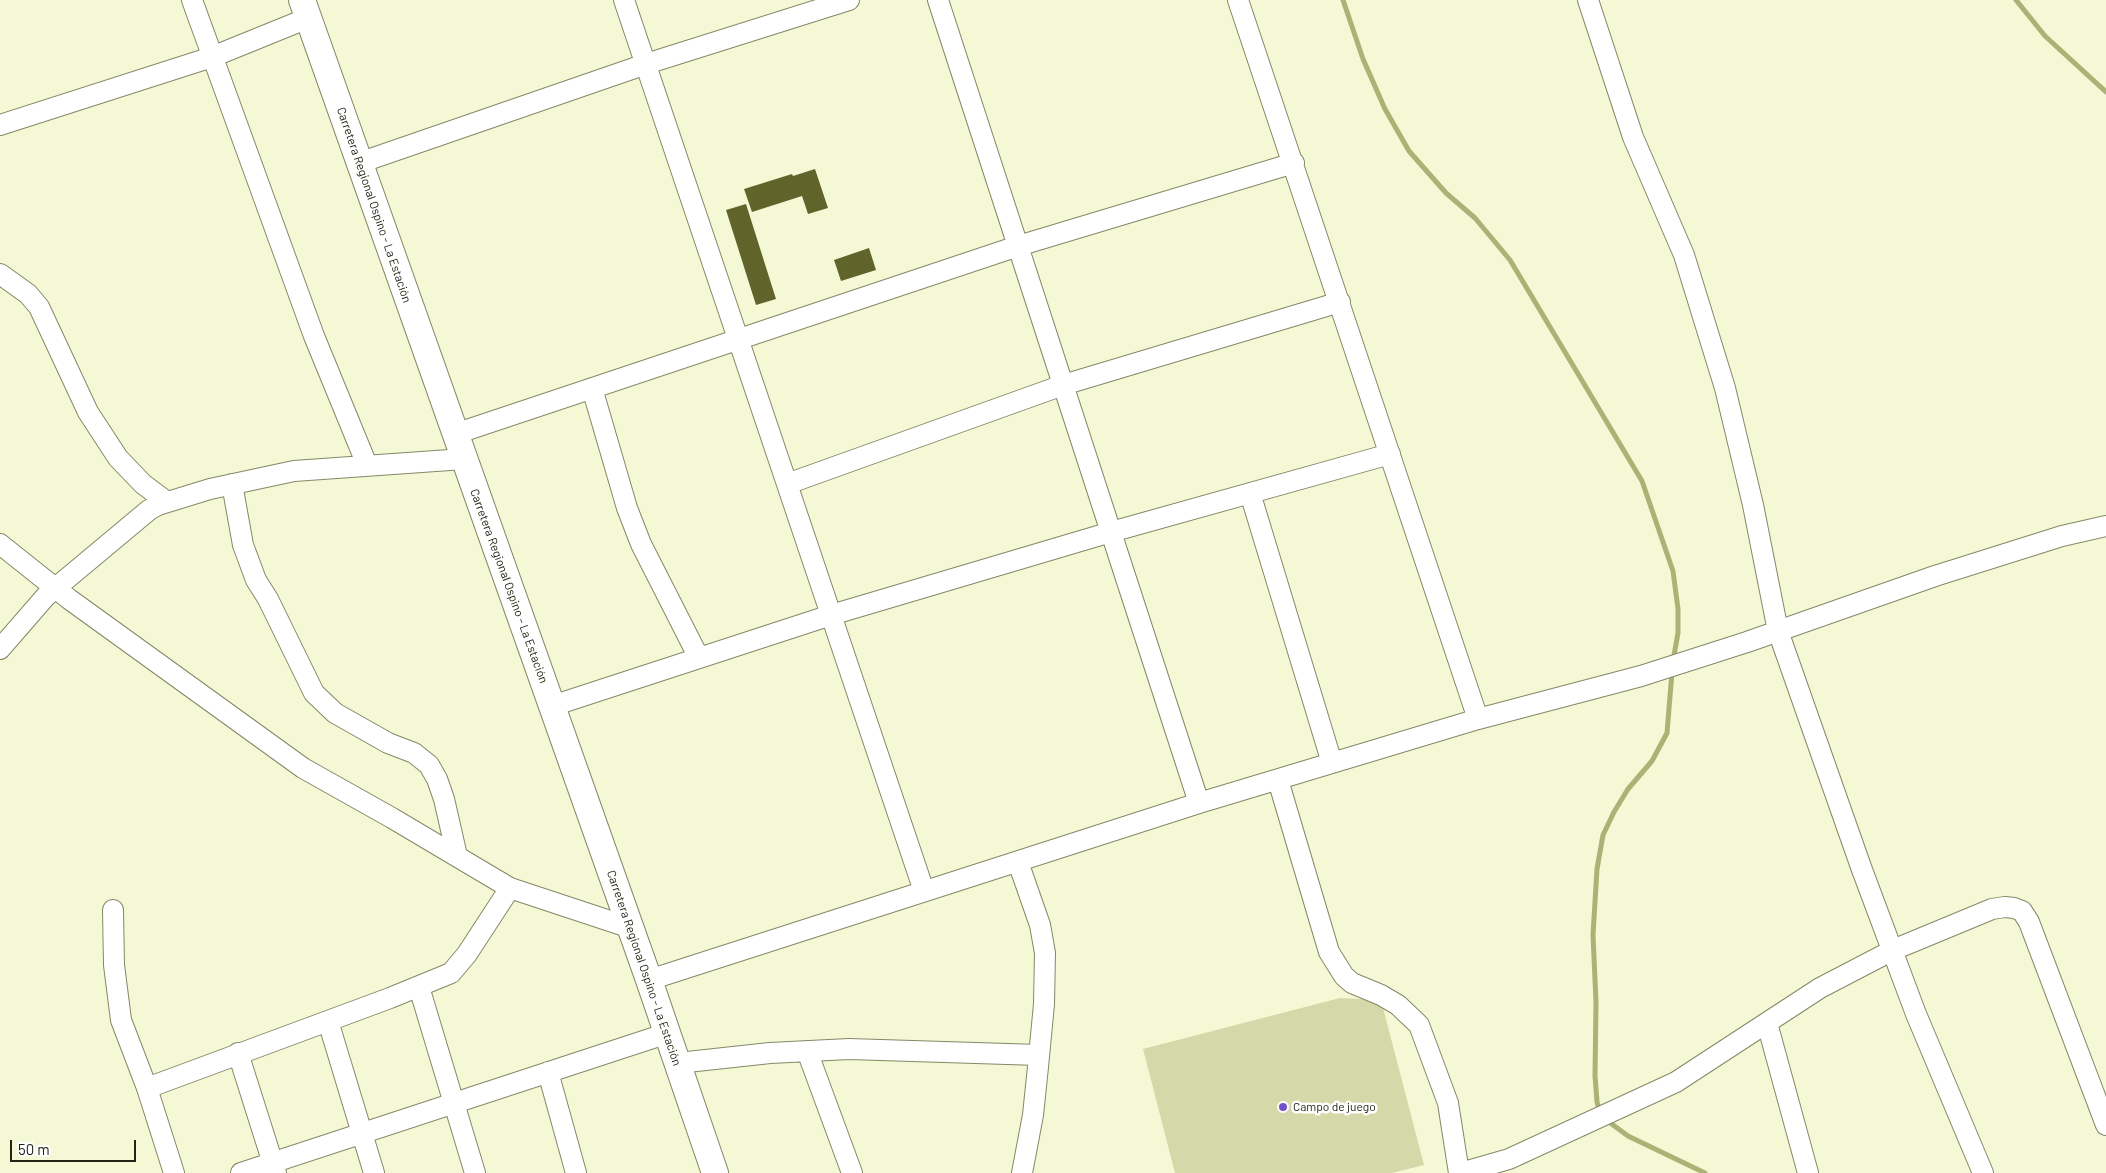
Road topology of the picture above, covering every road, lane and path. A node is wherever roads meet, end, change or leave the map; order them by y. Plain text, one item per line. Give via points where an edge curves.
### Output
1 (192, 0) edge
2 (624, 0) edge
3 (849, 0) edge
4 (938, 0) edge
5 (1238, 0) edge
6 (1588, 0) edge
7 (305, 9) edge
8 (789, 9) edge
9 (212, 57) junction
10 (646, 64) junction
11 (0, 125) edge
12 (359, 163) junction
13 (1294, 163) junction
14 (1018, 246) junction
15 (0, 274) edge
16 (1340, 302) junction
17 (738, 338) junction
18 (1064, 385) junction
19 (592, 388) junction
20 (455, 434) junction
21 (1390, 454) junction
22 (464, 459) junction
23 (367, 465) junction
24 (232, 484) junction
25 (787, 484) junction
26 (1250, 493) junction
27 (167, 502) junction
28 (2106, 526) edge
29 (1111, 532) junction
30 (0, 544) edge
31 (55, 588) junction
32 (831, 615) junction
33 (1778, 631) junction
34 (0, 649) edge
35 (699, 658) junction
36 (552, 706) junction
37 (1478, 719) junction
38 (1332, 763) junction
39 (1278, 780) junction
40 (1199, 803) junction
41 (458, 856) junction
42 (1018, 862) junction
43 (510, 888) junction
44 (924, 891) junction
45 (113, 910) dead end
46 (631, 928) junction
47 (1893, 950) junction
48 (649, 980) junction
49 (419, 987) junction
50 (328, 1020) junction
51 (1767, 1023) junction
52 (668, 1033) junction
53 (807, 1051) junction
54 (238, 1054) junction
55 (1039, 1055) junction
56 (678, 1063) junction
57 (548, 1072) junction
58 (147, 1088) junction
59 (454, 1103) junction
60 (2106, 1124) edge
61 (362, 1133) junction
62 (274, 1168) edge
63 (174, 1173) edge
64 (241, 1173) edge
65 (374, 1173) edge
66 (475, 1173) edge
67 (576, 1173) edge
68 (715, 1173) edge
69 (852, 1173) edge
70 (1022, 1173) edge
71 (1459, 1173) edge
72 (1808, 1173) edge
73 (1983, 1173) edge

1 - 9 street
2 - 10 street
3 - 8 street
4 - 14 street
5 - 13 street
6 - 33 street via 1633,137 1684,255 1726,388
7 - 9 street
7 - 12 main road, Carretera Regional Ospino - La Estación
8 - 10 street
9 - 11 street
9 - 23 street via 314,336
10 - 12 street
10 - 17 street
12 - 20 main road, Carretera Regional Ospino - La Estación
13 - 14 street
13 - 16 street
14 - 17 street
14 - 18 street
15 - 27 street via 28,294 39,307 88,412 118,458 143,484
16 - 18 street
16 - 21 street
17 - 19 street
17 - 25 street
18 - 25 street
18 - 29 street
19 - 20 street
19 - 35 street via 627,508 641,544
20 - 22 main road, Carretera Regional Ospino - La Estación
21 - 26 street
21 - 37 street
22 - 23 street
22 - 36 main road, Carretera Regional Ospino - La Estación
23 - 24 street via 294,471
24 - 27 street
24 - 41 street via 243,545 256,580 314,693 334,713 388,743 414,753 429,765 444,799
25 - 32 street
26 - 29 street
26 - 38 street
27 - 31 street via 149,510
28 - 33 street via 2062,536 1935,576
29 - 32 street
29 - 40 street
30 - 31 street
31 - 34 street
31 - 41 street via 303,768
32 - 35 street
32 - 44 street
33 - 37 street via 1640,676
33 - 47 street
35 - 36 street
36 - 46 main road, Carretera Regional Ospino - La Estación
37 - 38 street
38 - 39 street
39 - 40 street
39 - 71 street via 1329,952 1344,976 1398,1005 1419,1025 1448,1103
40 - 42 street
41 - 43 street
42 - 44 street
42 - 55 street via 1040,926 1045,953
43 - 46 street
43 - 49 street via 458,966 440,979
44 - 48 street
45 - 58 street via 120,1020
46 - 48 main road, Carretera Regional Ospino - La Estación
47 - 51 street via 1820,988
47 - 60 street via 1992,909 2005,907 2022,911
47 - 73 street via 1916,1014
48 - 52 main road, Carretera Regional Ospino - La Estación
49 - 50 street
49 - 59 street
50 - 54 street
50 - 61 street
51 - 71 street via 1676,1082 1517,1155
51 - 72 street
52 - 56 main road, Carretera Regional Ospino - La Estación
52 - 57 street
53 - 55 street via 849,1049
53 - 56 street
53 - 69 street
54 - 58 street
54 - 62 street
55 - 70 street via 1033,1115
56 - 68 main road, Carretera Regional Ospino - La Estación
57 - 59 street
57 - 67 street
58 - 63 street
59 - 61 street
59 - 66 street
61 - 62 street
61 - 65 street
62 - 64 street

